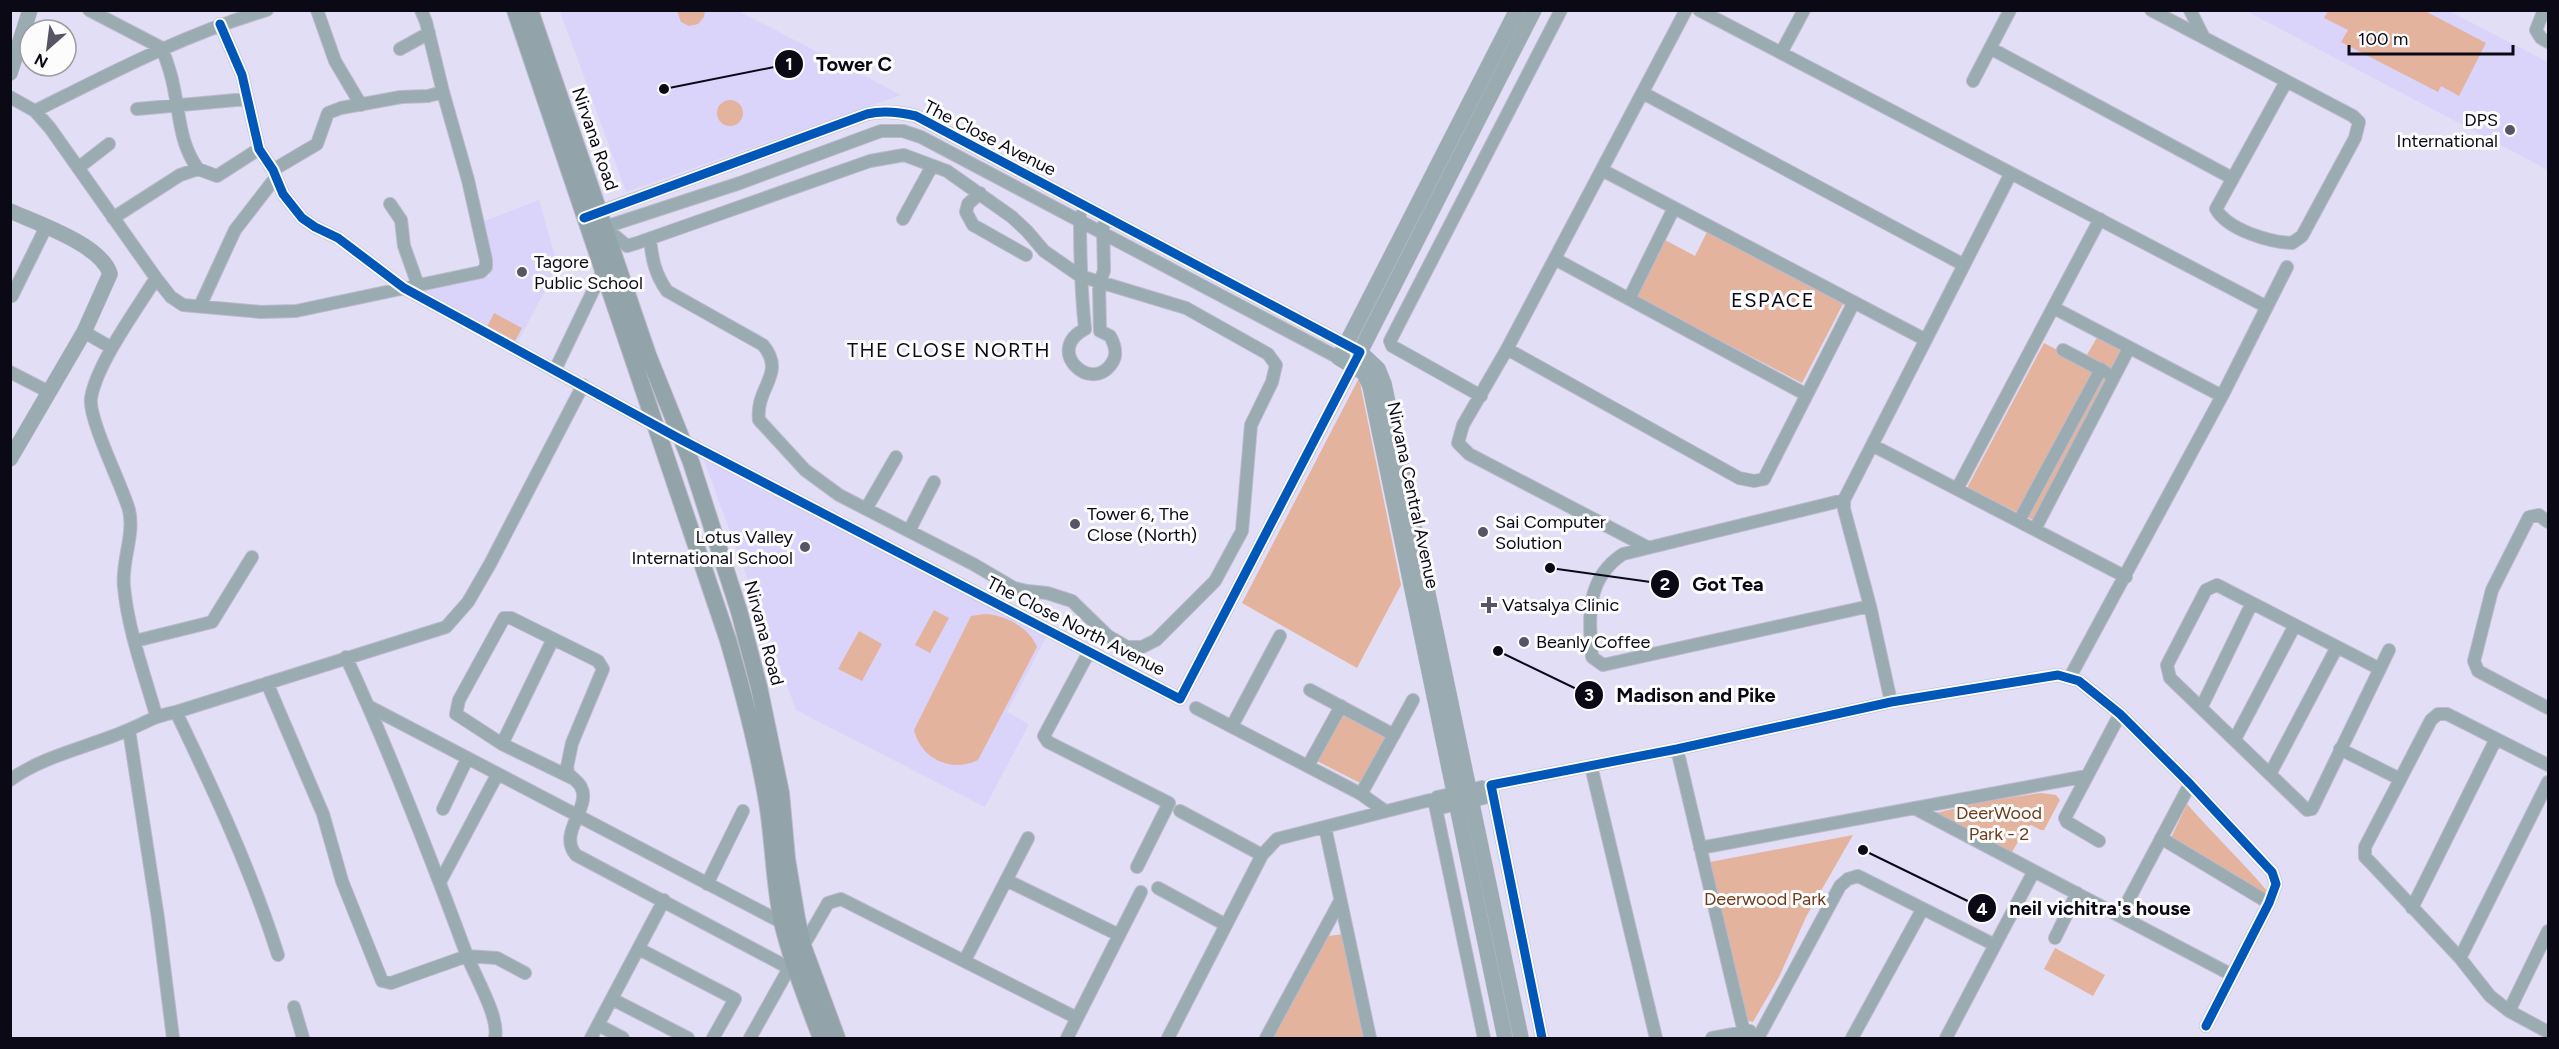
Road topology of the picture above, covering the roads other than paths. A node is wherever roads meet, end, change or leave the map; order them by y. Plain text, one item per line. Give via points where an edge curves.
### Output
1 (30, 10) edge
2 (267, 10) edge
3 (317, 10) edge
4 (421, 10) edge
5 (515, 10) edge
6 (530, 10) edge
7 (1517, 10) edge
8 (1534, 10) edge
9 (1561, 10) edge
10 (1686, 10) edge
11 (1699, 10) edge
12 (1804, 10) edge
13 (2010, 10) edge
14 (2151, 10) edge
15 (2190, 10) edge
16 (2544, 10) edge
17 (91, 11) edge
18 (220, 24) junction
19 (429, 33) junction
20 (2204, 38) junction
21 (2548, 42) edge
22 (162, 48) junction
23 (1990, 48) junction
24 (399, 49) dead end
25 (1780, 53) junction
26 (10, 73) edge
27 (1973, 81) dead end
28 (2286, 82) junction
29 (443, 92) junction
30 (1642, 93) junction
31 (10, 97) edge
32 (247, 99) junction
33 (176, 105) junction
34 (361, 105) junction
35 (137, 109) dead end
36 (35, 111) junction
37 (903, 113) junction
38 (903, 131) junction
39 (958, 139) junction
40 (109, 144) dead end
41 (259, 149) junction
42 (951, 153) junction
43 (1006, 164) junction
44 (932, 166) junction
45 (78, 168) junction
46 (198, 169) junction
47 (1602, 170) junction
48 (275, 173) junction
49 (2011, 173) junction
50 (998, 178) junction
51 (2232, 178) junction
52 (980, 193) junction
53 (1080, 203) junction
54 (390, 204) dead end
55 (1674, 208) junction
56 (10, 210) edge
57 (1103, 216) junction
58 (113, 218) junction
59 (903, 219) dead end
60 (2100, 219) junction
61 (1080, 220) junction
62 (597, 226) junction
63 (46, 227) junction
64 (1103, 232) junction
65 (650, 239) junction
66 (1026, 255) dead end
67 (1555, 259) junction
68 (1965, 265) junction
69 (2287, 267) dead end
70 (604, 268) junction
71 (1080, 276) junction
72 (156, 278) junction
73 (1099, 284) junction
74 (418, 285) junction
75 (404, 288) junction
76 (12, 296) edge
77 (1629, 299) junction
78 (1854, 302) junction
79 (200, 306) junction
80 (2267, 307) junction
81 (2054, 308) junction
82 (84, 332) junction
83 (1926, 340) junction
84 (1346, 344) junction
85 (112, 348) junction
86 (2129, 348) junction
87 (1507, 349) junction
88 (2063, 350) dead end
89 (1360, 352) junction
90 (1338, 358) junction
91 (1353, 366) junction
92 (2100, 369) junction
93 (555, 370) junction
94 (10, 372) edge
95 (2114, 377) junction
96 (583, 386) junction
97 (49, 392) junction
98 (1805, 394) junction
99 (1481, 396) junction
100 (2222, 396) junction
101 (657, 425) junction
102 (680, 439) junction
103 (1872, 445) junction
104 (13, 450) edge
105 (896, 457) dead end
106 (934, 482) dead end
107 (1957, 489) junction
108 (1844, 500) junction
109 (866, 509) junction
110 (2019, 521) junction
111 (2548, 522) edge
112 (2035, 529) junction
113 (909, 531) junction
114 (1647, 547) junction
115 (252, 557) dead end
116 (2126, 577) junction
117 (2252, 603) junction
118 (1870, 606) junction
119 (2295, 625) junction
120 (1280, 636) dead end
121 (553, 639) junction
122 (135, 641) junction
123 (2337, 647) junction
124 (2389, 650) dead end
125 (1089, 652) junction
126 (346, 657) junction
127 (2380, 669) junction
128 (2070, 677) junction
129 (267, 683) junction
130 (1310, 690) dead end
131 (1413, 699) dead end
132 (1891, 702) junction
133 (1341, 706) junction
134 (2202, 706) junction
135 (370, 707) junction
136 (1196, 708) dead end
137 (2548, 708) edge
138 (176, 712) junction
139 (2120, 714) junction
140 (156, 715) junction
141 (1232, 726) junction
142 (129, 730) junction
143 (1394, 735) junction
144 (2235, 739) junction
145 (2496, 739) junction
146 (502, 744) junction
147 (1677, 749) junction
148 (2340, 749) junction
149 (467, 759) junction
150 (2548, 765) edge
151 (1308, 766) junction
152 (1591, 766) junction
153 (2270, 774) junction
154 (497, 775) junction
155 (2087, 776) junction
156 (572, 778) junction
157 (2400, 779) junction
158 (10, 780) edge
159 (2548, 782) edge
160 (2190, 784) junction
161 (1492, 791) junction
162 (1361, 795) junction
163 (1464, 797) junction
164 (1435, 804) junction
165 (1914, 808) junction
166 (442, 809) dead end
167 (743, 811) dead end
168 (1180, 811) dead end
169 (1385, 811) junction
170 (578, 817) junction
171 (1325, 828) junction
172 (1028, 838) dead end
173 (2161, 838) junction
174 (2099, 840) dead end
175 (1700, 848) junction
176 (1262, 855) junction
177 (1137, 867) dead end
178 (2034, 871) junction
179 (1006, 880) junction
180 (440, 882) junction
181 (707, 884) junction
182 (1158, 888) dead end
183 (1141, 892) dead end
184 (2077, 893) junction
185 (664, 900) junction
186 (1340, 901) junction
187 (2269, 903) junction
188 (2412, 908) junction
189 (1922, 910) junction
190 (2120, 916) junction
191 (783, 923) junction
192 (1226, 925) junction
193 (2548, 931) edge
194 (1119, 935) junction
195 (2055, 938) dead end
196 (1995, 945) junction
197 (803, 946) junction
198 (639, 950) junction
199 (278, 954) dead end
200 (466, 956) junction
201 (2460, 958) junction
202 (965, 960) junction
203 (791, 965) junction
204 (525, 973) dead end
205 (2232, 975) junction
206 (612, 999) junction
207 (294, 1006) dead end
208 (2509, 1011) junction
209 (1077, 1018) junction
210 (598, 1025) junction
211 (2206, 1026) dead end
212 (1744, 1032) junction
213 (2548, 1032) edge
214 (1761, 1034) edge
215 (173, 1038) edge
216 (303, 1038) edge
217 (497, 1038) edge
218 (591, 1038) edge
219 (622, 1038) edge
220 (688, 1038) edge
221 (712, 1038) edge
222 (750, 1038) edge
223 (821, 1038) edge
224 (837, 1038) edge
225 (1067, 1038) edge
226 (1168, 1038) edge
227 (1266, 1038) edge
228 (1370, 1038) edge
229 (1484, 1038) edge
230 (1505, 1038) edge
231 (1521, 1038) edge
232 (1542, 1038) edge
233 (1656, 1038) edge
234 (1712, 1038) edge
235 (1852, 1038) edge
236 (1946, 1038) edge

1 - 26 street
2 - 18 street
3 - 34 street via 335,61
4 - 19 street
5 - 62 main road, Nirvana Road
6 - 62 main road, Nirvana Road
7 - 84 street
8 - 89 street
9 - 99 street via 1390,341 1392,346
10 - 30 street
11 - 25 street
12 - 25 street
13 - 23 street
14 - 20 street
15 - 20 street
16 - 21 street via 2536,30
17 - 22 street
18 - 22 street
18 - 32 street via 242,75
19 - 24 street
19 - 29 street
20 - 28 street
22 - 33 street
22 - 36 street
23 - 27 street
23 - 51 street
25 - 49 street
28 - 51 street
28 - 51 street via 2359,122 2350,148 2297,242 2269,241 2220,216 2216,208
29 - 34 street
29 - 74 street via 468,180 486,267 481,272
30 - 47 street
30 - 68 street
31 - 36 street
32 - 33 street
32 - 41 street
33 - 35 street
33 - 46 street via 185,147
34 - 48 street via 328,113 317,144
36 - 45 street
37 - 38 street
37 - 39 street, The Close Avenue
37 - 62 street, The Close Avenue via 867,114
38 - 42 street, The Close Avenue
38 - 62 street, The Close Avenue via 881,131 740,183
39 - 42 street
39 - 43 street, The Close Avenue
40 - 45 street
41 - 46 street via 218,176
41 - 48 street, The Close North Avenue
42 - 50 street, The Close Avenue
43 - 50 street
43 - 53 street, The Close Avenue
44 - 52 street
44 - 59 street
44 - 65 street via 904,155 870,161
45 - 58 street
46 - 58 street via 180,175
47 - 55 street
47 - 67 street
48 - 75 street, The Close North Avenue via 283,194 302,218 339,238
48 - 79 street via 240,222
49 - 60 street
49 - 68 street
50 - 61 street, The Close Avenue
52 - 66 street via 968,204 968,219
52 - 71 street via 1027,231 1044,251
53 - 57 street, The Close Avenue
53 - 61 street
54 - 74 street via 401,220 404,246
55 - 77 street
55 - 78 street
56 - 63 street
57 - 64 street
57 - 84 street, The Close Avenue
58 - 72 street
60 - 80 street
60 - 81 street
61 - 64 street, The Close Avenue
61 - 71 street
62 - 65 street via 627,246
62 - 70 main road, Nirvana Road
62 - 102 main road, Nirvana Road
63 - 76 street
63 - 82 street via 89,248 108,268 109,280
64 - 73 street via 1104,271
64 - 90 street, The Close Avenue
65 - 109 street via 653,264 667,291 763,345 771,355 772,372 758,410 765,428 805,470
67 - 77 street
67 - 87 street
68 - 83 street
69 - 80 street
70 - 93 street
70 - 101 main road, Nirvana Road
71 - 73 street
71 - 73 street via 1085,329 1073,338 1069,353 1076,367 1089,374 1105,370 1114,359 1114,343 1100,331
72 - 79 street via 183,305
72 - 85 street
73 - 113 street via 1186,308 1268,354 1276,365 1251,425 1242,531 1215,581 1156,640 1142,647 1127,647 1108,636 1072,601 1014,588
74 - 75 street
75 - 79 street via 284,312
75 - 93 street, The Close North Avenue
77 - 98 street
78 - 83 street
78 - 98 street
80 - 100 street
81 - 86 street
81 - 107 street
82 - 85 street
82 - 97 street
83 - 103 street
84 - 89 street, The Close Avenue
84 - 90 street
85 - 122 street via 93,390 91,408 129,512 129,551 123,586
86 - 95 street
86 - 100 street
87 - 98 street via 1739,478 1754,481 1764,479
87 - 99 street
88 - 92 street
89 - 91 street
89 - 163 street, Nirvana Central Avenue via 1378,369 1384,384
90 - 91 street, Nirvana Central Avenue
91 - 125 street, The Close North Avenue via 1180,699
91 - 163 street, Nirvana Central Avenue via 1364,373 1370,386
92 - 95 street
92 - 110 street
93 - 96 street, The Close North Avenue
94 - 97 street
95 - 112 street
96 - 101 street, The Close North Avenue
96 - 126 street via 490,564 456,617 434,632
97 - 104 street
99 - 114 street via 1463,425 1458,443 1463,450
100 - 116 street
101 - 102 street, The Close North Avenue
101 - 191 main road, Nirvana Road via 750,717 768,810
102 - 125 street, The Close North Avenue
102 - 197 main road, Nirvana Road via 739,611 759,687 781,793 787,859
103 - 107 street
103 - 108 street
105 - 109 street
106 - 113 street
107 - 110 street
108 - 114 street
108 - 118 street
109 - 113 street
110 - 112 street
111 - 137 street via 2539,515 2529,517 2492,590 2474,661 2478,671
112 - 116 street
114 - 118 street via 1608,563 1598,584 1588,611 1592,657 1597,663
115 - 122 street via 212,622
116 - 128 street
117 - 119 street
117 - 134 street
117 - 134 street via 2217,585 2210,586 2167,665 2170,678
118 - 132 street
119 - 123 street
119 - 144 street
120 - 141 street
121 - 146 street
121 - 146 street via 504,618 459,700 456,714
121 - 156 street via 598,661 603,669 572,743 567,767
122 - 140 street
123 - 127 street
123 - 153 street
124 - 127 street
125 - 177 street via 1044,736 1048,742 1169,803
126 - 129 street
126 - 135 street
127 - 148 street
128 - 132 street via 2058,675
128 - 139 street
129 - 138 street
129 - 200 street via 323,813 342,881 378,977 391,983
130 - 133 street
131 - 143 street
132 - 147 street
133 - 143 street
133 - 151 street
134 - 144 street
135 - 149 street
135 - 180 street
136 - 141 street
138 - 140 street
138 - 199 street via 218,799 263,906
139 - 155 street
139 - 160 street
140 - 142 street
141 - 151 street
142 - 158 street via 35,764
142 - 215 street
143 - 162 street
144 - 153 street
145 - 150 street
145 - 157 street via 2447,714 2438,714 2431,720
145 - 188 street
146 - 156 street
147 - 152 street
147 - 175 street
148 - 153 street via 2312,809 2302,807
148 - 157 street
149 - 154 street
149 - 166 street
151 - 162 street
152 - 161 street via 1491,785
152 - 233 street
154 - 170 street
154 - 180 street
155 - 165 street
155 - 174 street via 2066,818
156 - 170 street via 583,793
157 - 188 street via 2365,847 2366,857
159 - 201 street
160 - 173 street
160 - 187 street via 2272,873 2276,884
161 - 163 street via 1482,787
161 - 232 street
162 - 169 street
163 - 164 street via 1440,808
163 - 230 street, Nirvana Central Avenue
163 - 231 street, Nirvana Central Avenue
164 - 169 street via 1430,800
164 - 229 street
165 - 175 street
165 - 178 street
167 - 181 street
168 - 176 street
169 - 171 street
170 - 181 street
170 - 185 street via 569,844 576,855
171 - 176 street via 1284,835
171 - 186 street
172 - 179 street
173 - 187 street
173 - 190 street
175 - 212 street
176 - 192 street
178 - 184 street
178 - 196 street
179 - 194 street
179 - 202 street
180 - 200 street
181 - 191 street
182 - 192 street
183 - 194 street
184 - 190 street
184 - 195 street
185 - 198 street
185 - 203 street
186 - 227 street
186 - 228 street
187 - 205 street
188 - 201 street
189 - 196 street
189 - 214 street via 1858,876 1848,879 1840,886
189 - 235 street
190 - 205 street
191 - 203 main road, Nirvana Road
192 - 226 street
193 - 208 street
194 - 209 street
196 - 236 street
197 - 202 street via 828,903 841,898
197 - 203 street
197 - 224 main road, Nirvana Road
198 - 206 street
198 - 221 street via 735,999
200 - 204 street via 497,958
200 - 217 street
201 - 208 street via 2490,996
202 - 209 street
203 - 222 street
203 - 223 main road, Nirvana Road
205 - 211 street
206 - 210 street
206 - 220 street
207 - 216 street
208 - 213 street
209 - 225 street
210 - 218 street
210 - 219 street
212 - 214 street
212 - 234 street

